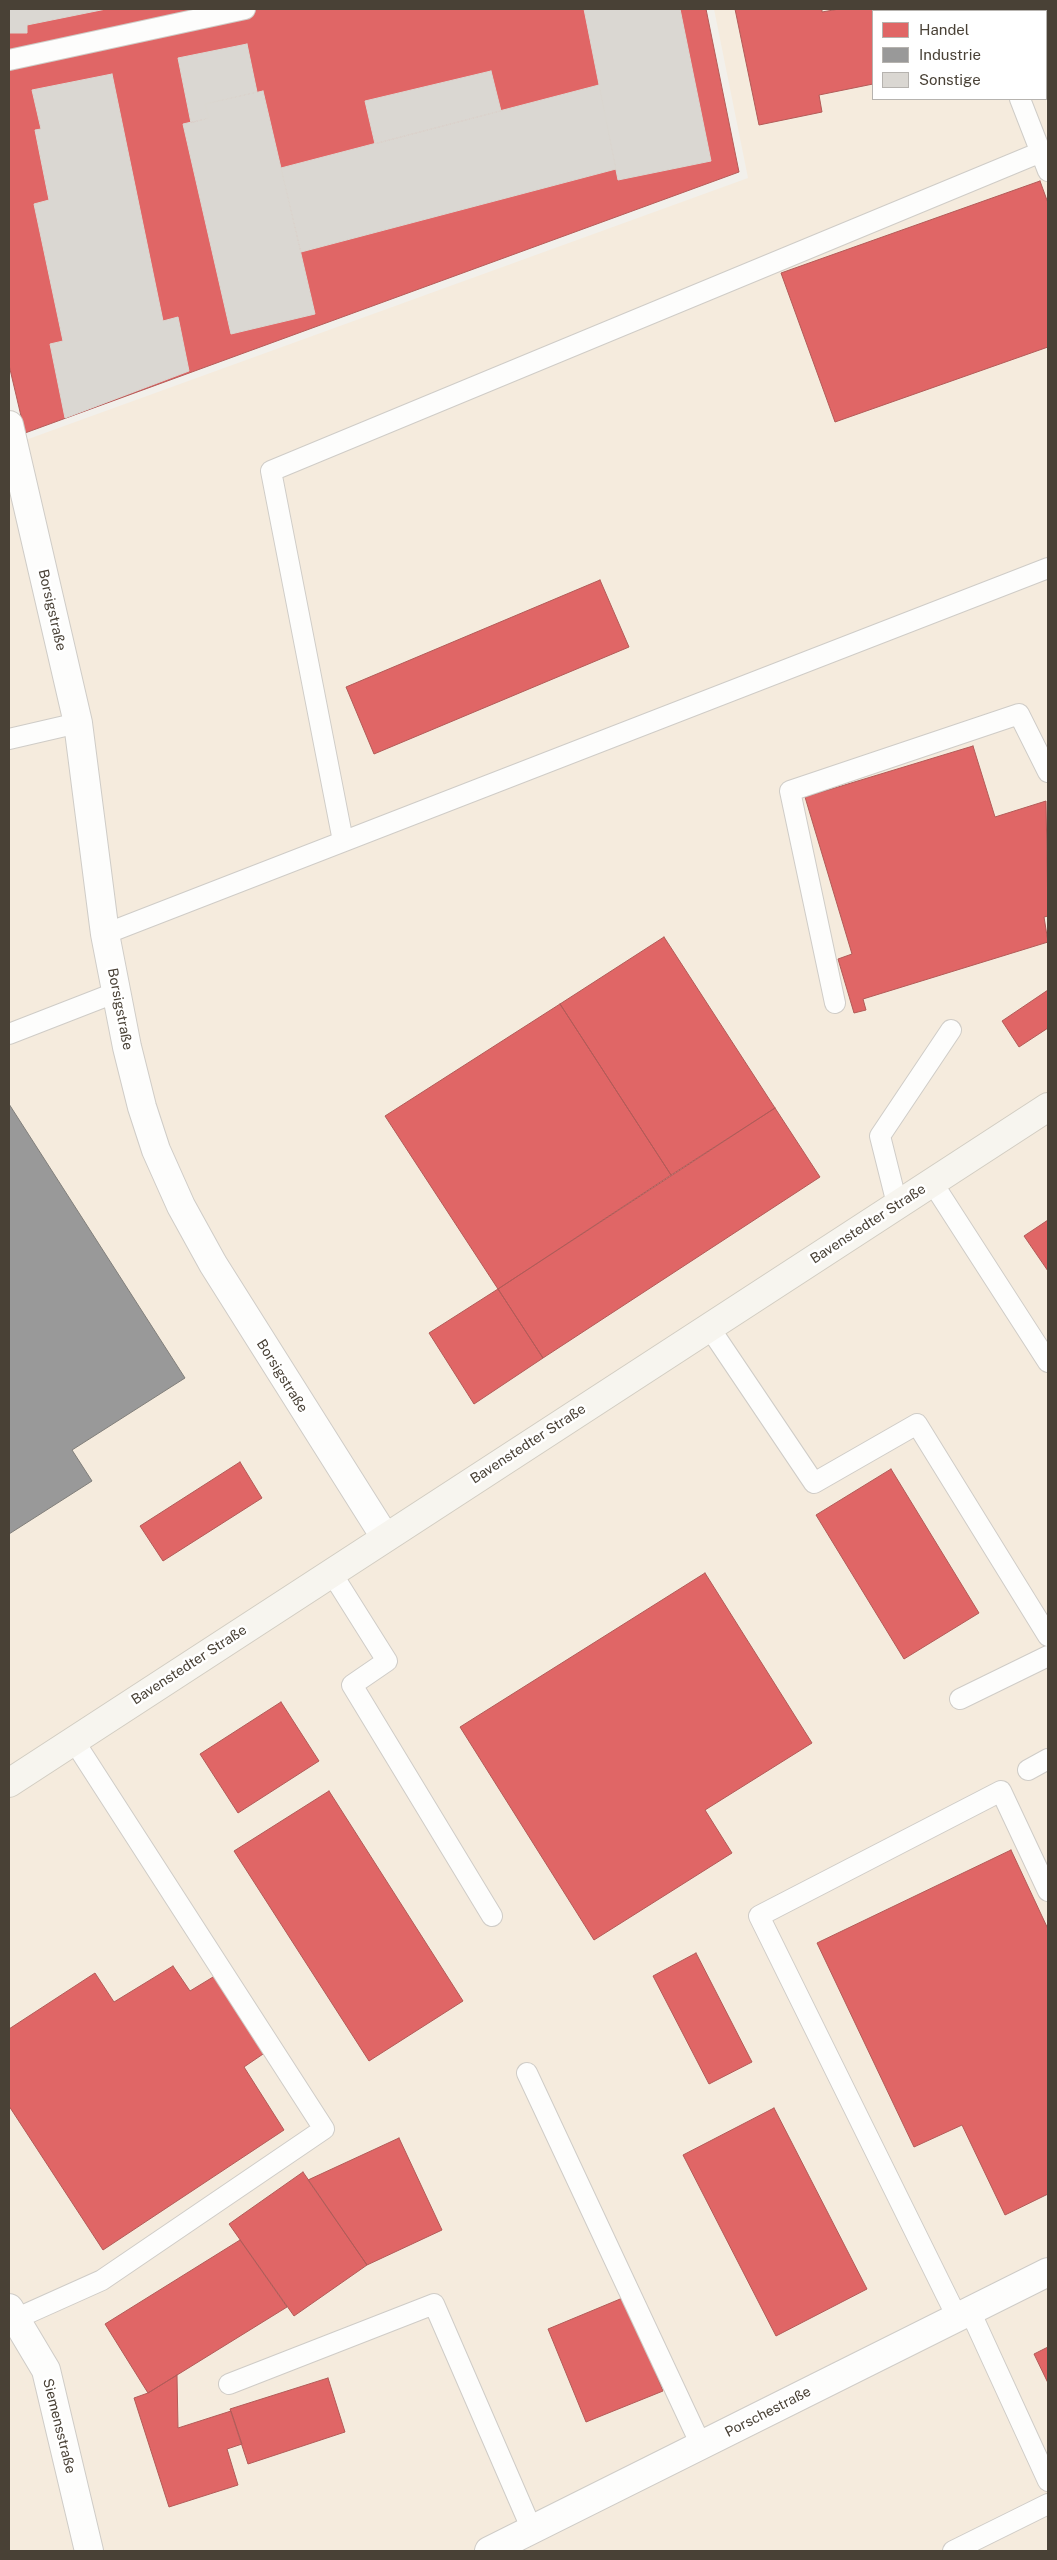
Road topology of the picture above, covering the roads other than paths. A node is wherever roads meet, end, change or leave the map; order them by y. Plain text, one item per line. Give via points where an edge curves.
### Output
1 (245, 9) edge
2 (9, 60) edge
3 (1020, 100) edge
4 (1041, 152) junction
5 (1048, 171) edge
6 (9, 430) edge
7 (1048, 568) edge
8 (78, 723) junction
9 (9, 739) edge
10 (1048, 772) edge
11 (344, 841) junction
12 (105, 934) junction
13 (117, 992) junction
14 (835, 1003) dead end
15 (950, 1030) dead end
16 (9, 1034) edge
17 (1048, 1107) edge
18 (932, 1182) junction
19 (897, 1204) junction
20 (708, 1326) junction
21 (1048, 1362) edge
22 (384, 1537) junction
23 (331, 1572) junction
24 (1048, 1636) edge
25 (1048, 1656) edge
26 (960, 1699) dead end
27 (74, 1741) junction
28 (1048, 1759) edge
29 (1028, 1770) dead end
30 (9, 1784) edge
31 (1048, 1891) edge
32 (492, 1916) dead end
33 (527, 2073) dead end
34 (1048, 2272) edge
35 (12, 2314) edge
36 (964, 2314) junction
37 (229, 2384) dead end
38 (701, 2445) junction
39 (1048, 2481) edge
40 (1048, 2504) edge
41 (532, 2530) junction
42 (89, 2551) edge
43 (489, 2551) edge
44 (952, 2551) edge

1 - 2 lane
3 - 4 lane
4 - 5 lane
4 - 11 lane via 270,471
6 - 8 street, Borsigstraße
7 - 11 lane
8 - 9 lane
8 - 12 street, Borsigstraße
10 - 14 lane via 1019,714 790,791
11 - 12 lane
12 - 13 street, Borsigstraße
13 - 16 lane
13 - 22 street, Borsigstraße via 142,1107 156,1150 181,1206 250,1326
15 - 19 lane via 880,1136
17 - 18 street, Bavenstedter Straße
18 - 19 street, Bavenstedter Straße
18 - 21 lane
19 - 20 street, Bavenstedter Straße
20 - 22 street, Bavenstedter Straße
20 - 24 lane via 814,1483 917,1424
22 - 23 street, Bavenstedter Straße
23 - 27 street, Bavenstedter Straße
23 - 32 lane via 387,1661 352,1685
25 - 26 lane
27 - 30 street, Bavenstedter Straße
27 - 35 lane via 324,2129 102,2280
28 - 29 lane
31 - 36 lane via 1001,1791 759,1916
33 - 38 lane
34 - 36 street, Porschestraße
35 - 42 street, Siemensstraße via 46,2370
36 - 38 street, Porschestraße
36 - 39 lane
37 - 41 lane via 434,2304
38 - 41 street, Porschestraße
40 - 44 lane
41 - 43 street, Porschestraße

